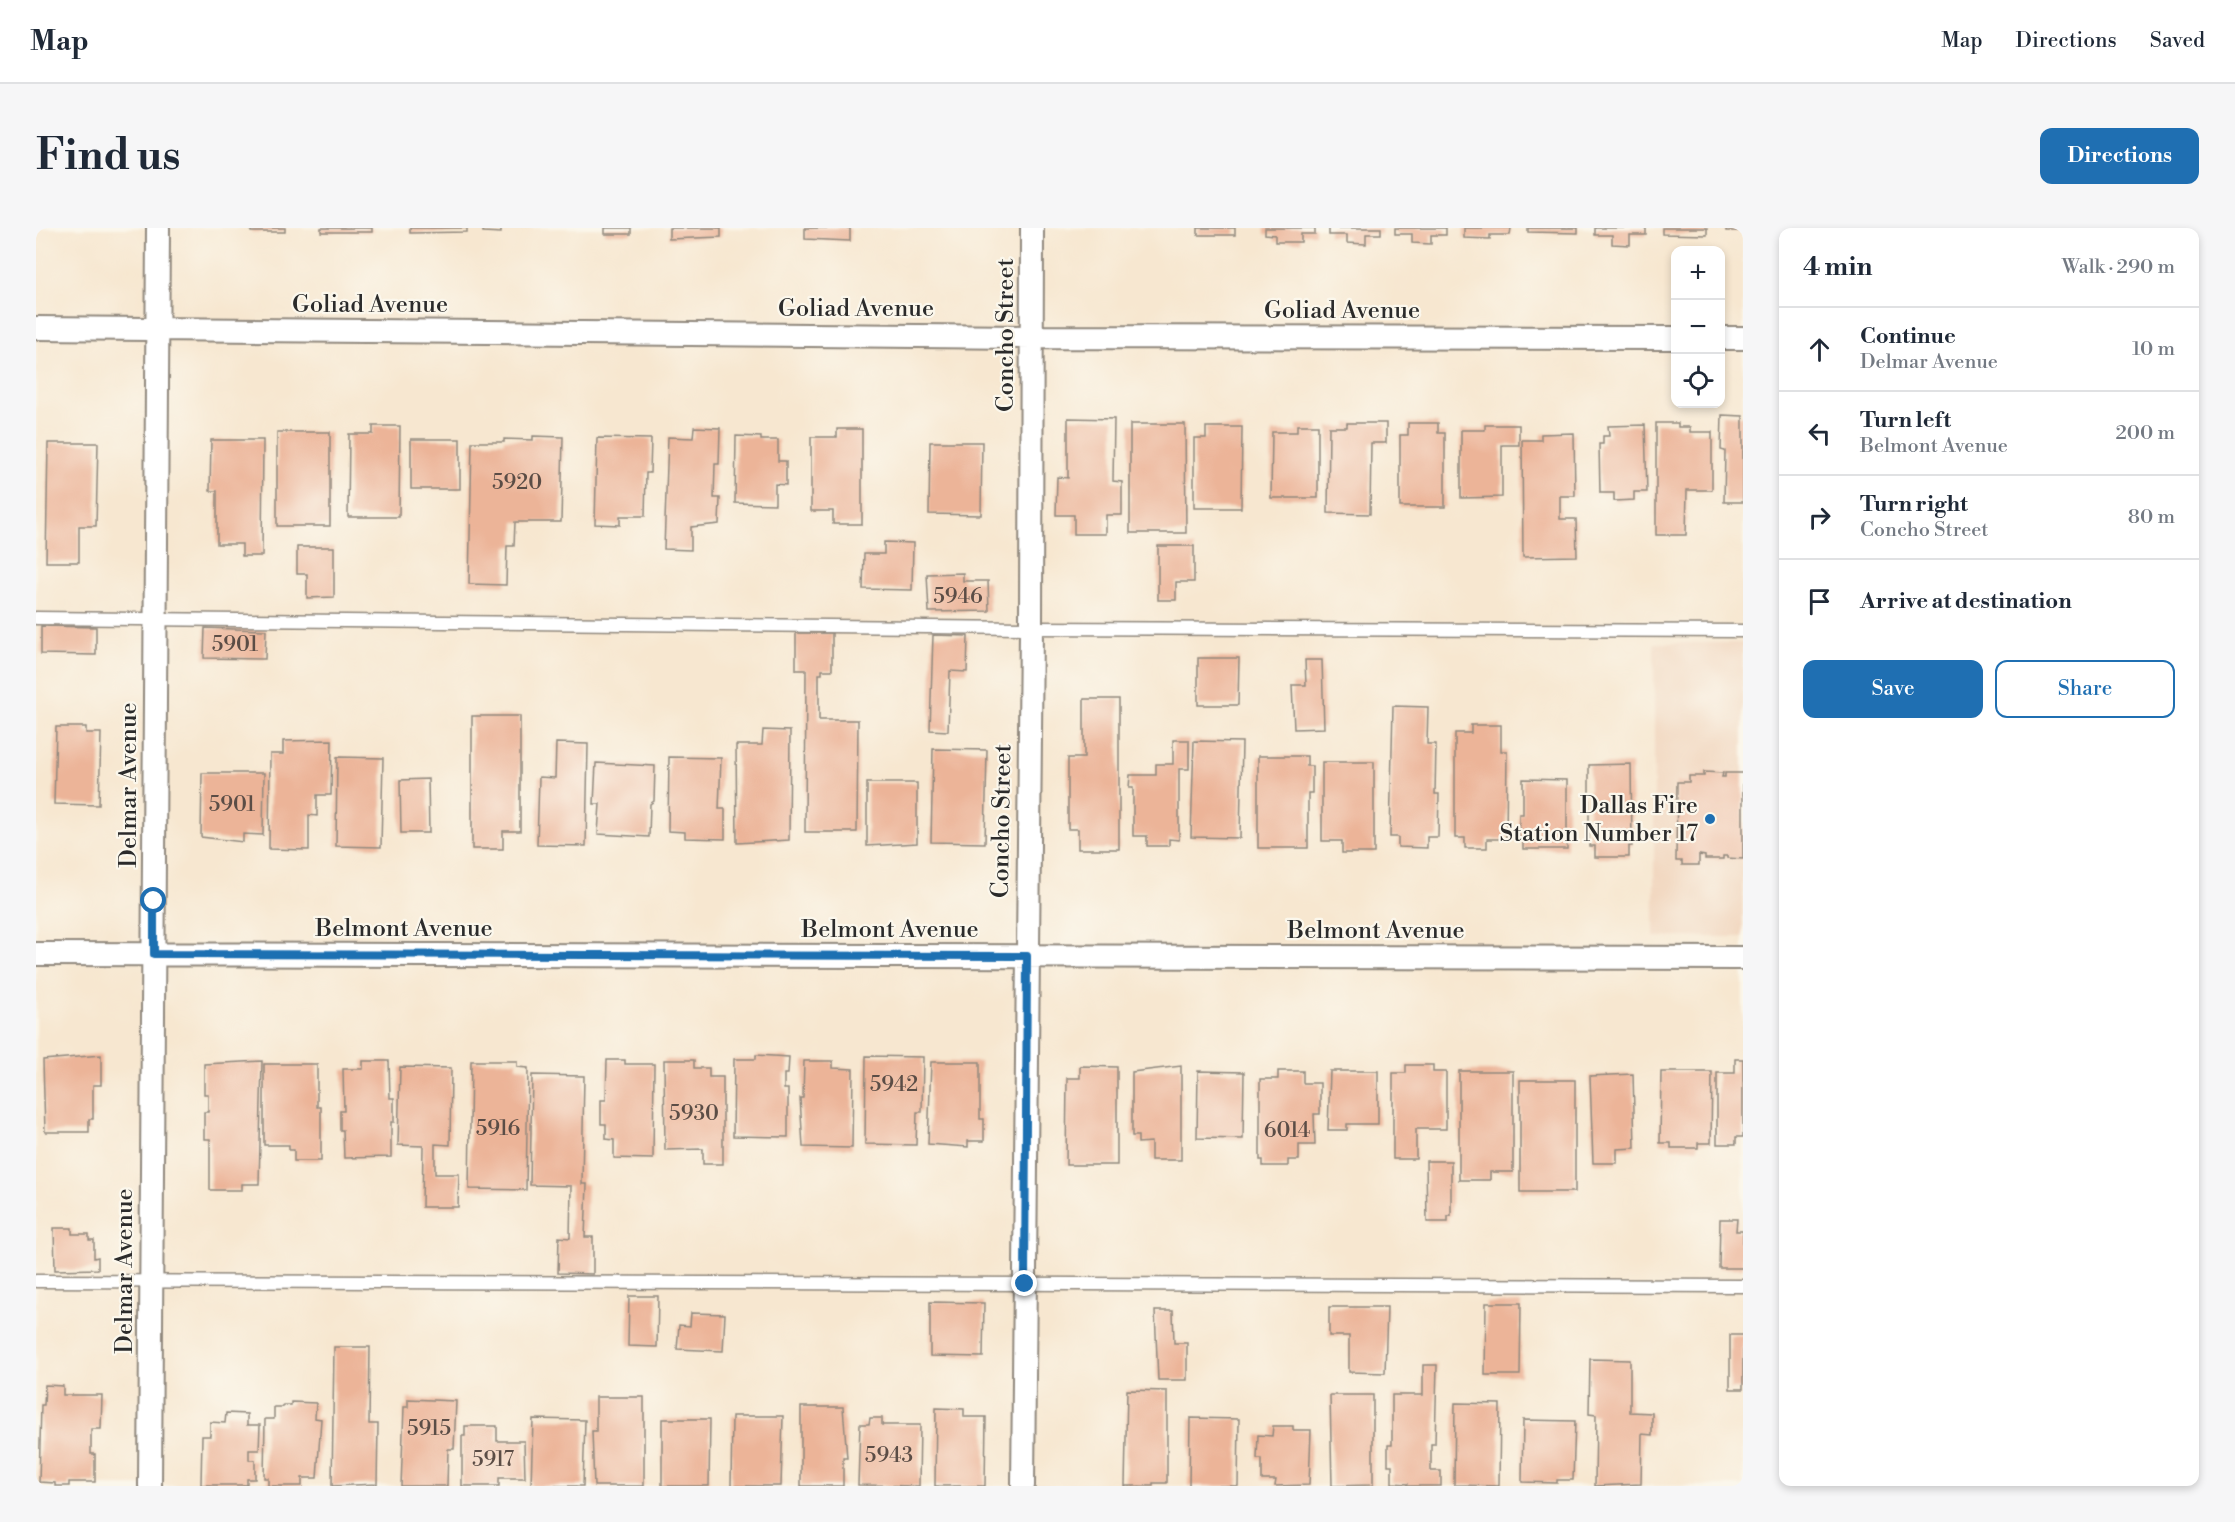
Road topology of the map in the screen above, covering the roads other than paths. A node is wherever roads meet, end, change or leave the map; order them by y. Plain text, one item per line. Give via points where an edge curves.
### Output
1 (158, 228) edge
2 (1032, 228) edge
3 (36, 328) edge
4 (157, 330) junction
5 (1032, 337) junction
6 (1671, 338) edge
7 (1725, 338) edge
8 (1743, 338) edge
9 (36, 618) edge
10 (156, 618) junction
11 (1031, 628) junction
12 (1743, 631) edge
13 (36, 954) edge
14 (154, 954) junction
15 (1027, 956) junction
16 (1743, 958) edge
17 (36, 1281) edge
18 (151, 1282) junction
19 (1025, 1284) junction
20 (1743, 1286) edge
21 (150, 1486) edge
22 (1023, 1486) edge

1 - 4 street, Delmar Avenue
2 - 5 street, Concho Street
3 - 4 street, Goliad Avenue
4 - 5 street, Goliad Avenue
4 - 10 street, Delmar Avenue
5 - 6 street, Goliad Avenue
5 - 11 street, Concho Street
7 - 8 street
9 - 10 lane
10 - 11 lane
10 - 14 street, Delmar Avenue
11 - 12 lane
11 - 15 street, Concho Street
13 - 14 street, Belmont Avenue
14 - 15 street, Belmont Avenue
14 - 18 street, Delmar Avenue
15 - 16 street, Belmont Avenue
15 - 19 street, Concho Street
17 - 18 lane
18 - 19 lane
18 - 21 street, Delmar Avenue
19 - 20 lane
19 - 22 street, Concho Street

